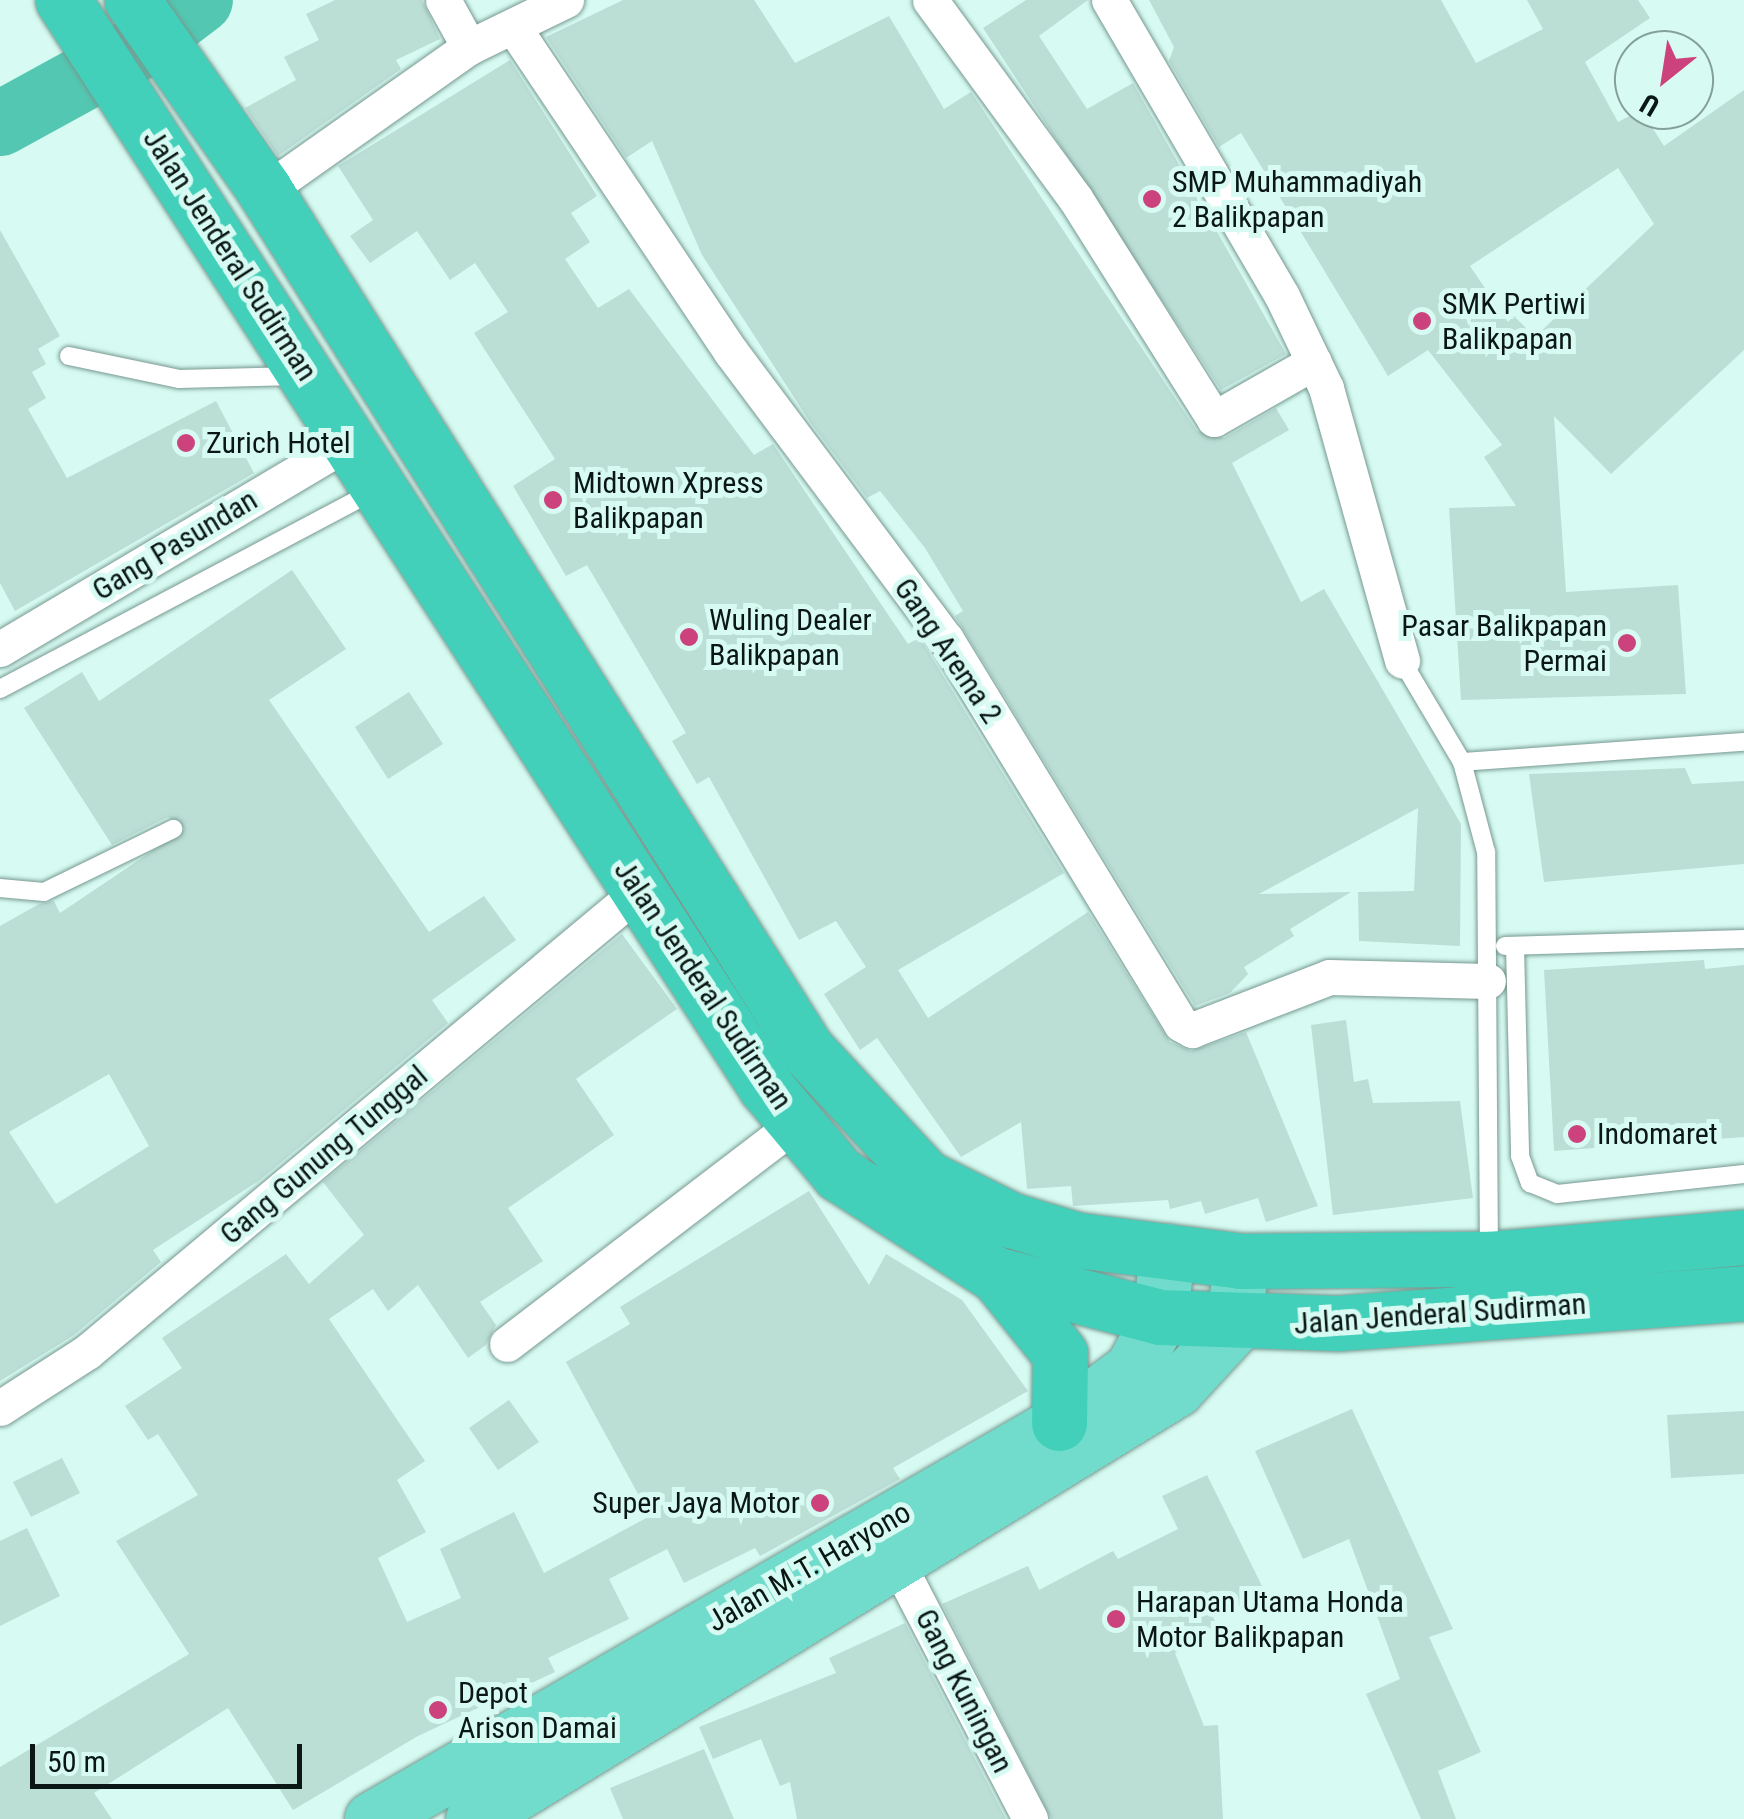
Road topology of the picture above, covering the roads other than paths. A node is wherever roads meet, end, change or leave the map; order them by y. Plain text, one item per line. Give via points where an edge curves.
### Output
1 (63, 0) edge
2 (132, 0) edge
3 (443, 0) edge
4 (566, 0) edge
5 (1109, 0) edge
6 (940, 3) edge
7 (514, 28) junction
8 (469, 47) junction
9 (265, 192) junction
10 (69, 356) dead end
11 (1314, 362) junction
12 (309, 376) junction
13 (350, 441) junction
14 (380, 487) junction
15 (0, 648) edge
16 (1402, 661) joint
17 (0, 689) edge
18 (1744, 742) edge
19 (1462, 762) junction
20 (174, 828) dead end
21 (0, 888) edge
22 (639, 891) junction
23 (1744, 939) edge
24 (1515, 946) junction
25 (1488, 964) junction
26 (796, 1123) junction
27 (1744, 1174) edge
28 (1744, 1237) edge
29 (1167, 1252) junction
30 (1489, 1259) junction
31 (1240, 1261) junction
32 (995, 1274) junction
33 (1744, 1293) edge
34 (1160, 1317) junction
35 (1235, 1325) junction
36 (507, 1344) dead end
37 (0, 1408) edge
38 (1058, 1424) junction
39 (898, 1564) junction
40 (372, 1819) edge
41 (473, 1819) edge
42 (1030, 1819) edge

1 - 12 highway, Jalan Jenderal Sudirman
2 - 9 highway, Jalan Jenderal Sudirman
3 - 8 street
4 - 7 street
5 - 11 street
6 - 11 street via 1214,419
7 - 8 street
7 - 25 street, Gang Arema 2 via 731,352 946,639 1183,1026 1328,976
8 - 9 street
9 - 29 highway, Jalan Jenderal Sudirman via 844,1100 958,1198 1077,1240
10 - 12 lane via 178,379
11 - 16 street
12 - 13 highway, Jalan Jenderal Sudirman
13 - 14 highway, Jalan Jenderal Sudirman
13 - 15 street, Gang Pasundan
14 - 17 lane
14 - 22 highway, Jalan Jenderal Sudirman
16 - 19 lane
18 - 19 lane
19 - 25 lane via 1482,818
20 - 21 lane via 44,892
22 - 26 highway, Jalan Jenderal Sudirman
22 - 37 street, Gang Gunung Tunggal via 88,1352
23 - 24 lane
24 - 25 lane
24 - 27 lane via 1520,1156 1530,1183 1557,1194
25 - 30 lane
26 - 32 highway, Jalan Jenderal Sudirman via 839,1174
26 - 36 street
28 - 30 highway, Jalan Jenderal Sudirman
29 - 31 highway, Jalan Jenderal Sudirman
29 - 34 main road, Jalan M.T. Haryono
30 - 31 highway, Jalan Jenderal Sudirman
31 - 35 main road
32 - 34 highway, Jalan Jenderal Sudirman
32 - 38 highway via 1042,1321 1060,1354
33 - 35 highway, Jalan Jenderal Sudirman
34 - 35 highway, Jalan Jenderal Sudirman
34 - 38 main road, Jalan M.T. Haryono via 1132,1368
35 - 39 main road, Jalan M.T. Haryono via 1176,1389
38 - 40 main road, Jalan M.T. Haryono
39 - 41 main road, Jalan M.T. Haryono
39 - 42 street, Gang Kuningan

